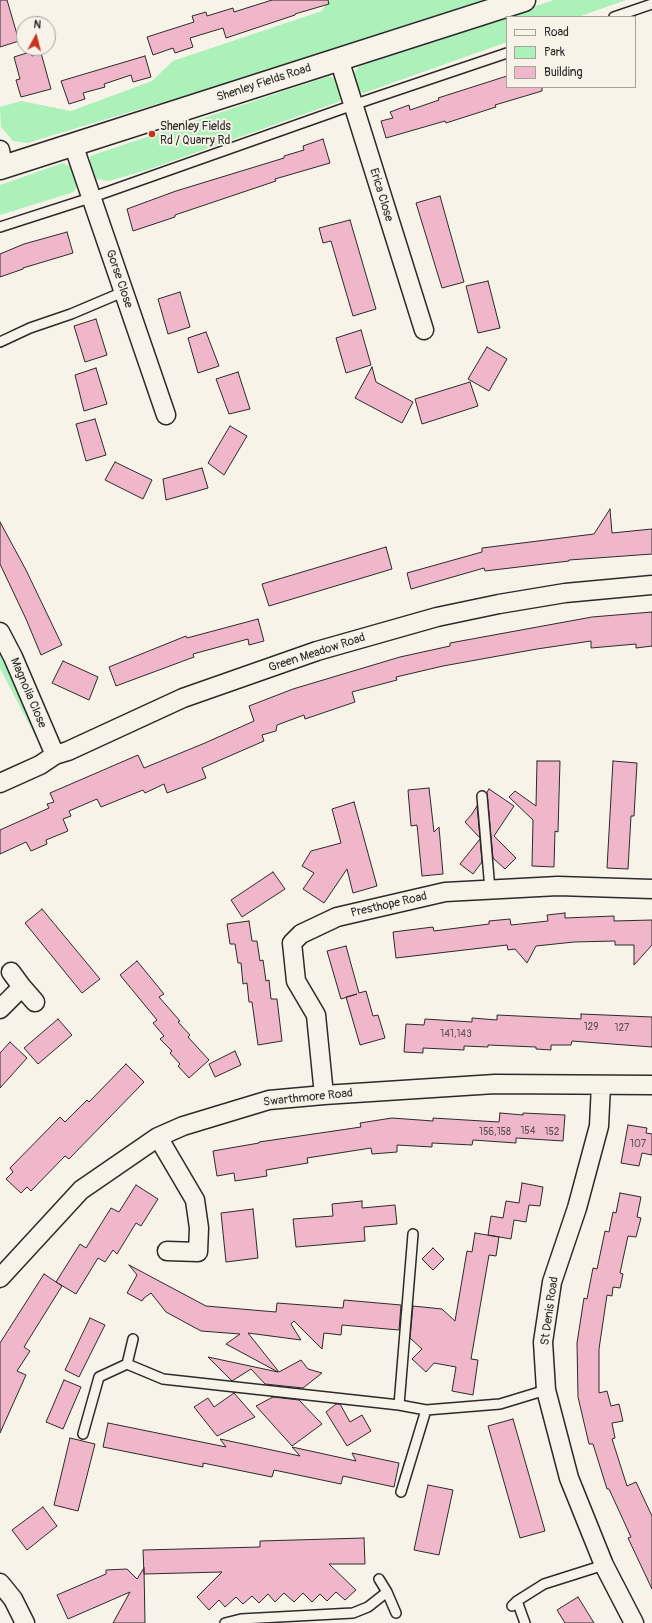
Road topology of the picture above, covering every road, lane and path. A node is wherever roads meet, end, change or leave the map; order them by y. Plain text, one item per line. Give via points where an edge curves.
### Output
1 (524, 0) edge
2 (652, 4) edge
3 (617, 16) edge
4 (506, 53) edge
5 (338, 59) junction
6 (353, 105) junction
7 (73, 144) junction
8 (1, 163) edge
9 (90, 198) junction
10 (0, 227) edge
11 (123, 292) junction
12 (424, 330) dead end
13 (0, 342) edge
14 (166, 415) dead end
15 (652, 585) edge
16 (0, 632) edge
17 (55, 755) junction
18 (0, 783) edge
19 (482, 796) dead end
20 (652, 889) edge
21 (490, 890) junction
22 (11, 972) dead end
23 (22, 987) junction
24 (36, 1002) dead end
25 (0, 1009) edge
26 (601, 1085) junction
27 (652, 1085) edge
28 (324, 1095) junction
29 (158, 1137) junction
30 (412, 1234) dead end
31 (167, 1251) dead end
32 (0, 1278) edge
33 (133, 1339) dead end
34 (126, 1364) junction
35 (546, 1390) junction
36 (399, 1405) junction
37 (426, 1410) junction
38 (83, 1434) dead end
39 (401, 1492) dead end
40 (604, 1565) junction
41 (379, 1579) dead end
42 (0, 1583) edge
43 (387, 1592) junction
44 (396, 1613) dead end
45 (25, 1623) edge
46 (225, 1623) edge
47 (525, 1623) edge
48 (634, 1623) edge

1 - 5 street, Shenley Fields Road
2 - 3 lane
4 - 6 lane
5 - 6 street, Erica Close
5 - 7 street, Shenley Fields Road
6 - 9 lane
6 - 12 street, Erica Close
7 - 8 street, Shenley Fields Road
7 - 9 street, Gorse Close
9 - 10 lane
9 - 11 street, Gorse Close
11 - 13 lane
11 - 14 street, Gorse Close
15 - 17 street, Green Meadow Road via 565,593 499,604 437,617 324,649 183,698
16 - 17 street, Magnolia Close
17 - 18 street, Green Meadow Road
19 - 21 lane
20 - 21 street, Presthope Road via 558,886
21 - 28 street, Presthope Road via 445,892 337,917 301,934 292,943 296,981 316,1015
22 - 23 street
23 - 24 street
23 - 25 street
26 - 27 street, Swarthmore Road
26 - 28 street, Swarthmore Road via 495,1084
26 - 35 street, St Denis Road via 599,1126 577,1208 552,1282 543,1342
28 - 29 street, Swarthmore Road via 269,1100 183,1126
29 - 31 street via 195,1200 199,1228 198,1252
29 - 32 street, Swarthmore Road via 81,1190
30 - 36 lane
33 - 34 lane
34 - 36 lane via 163,1379
34 - 38 lane via 99,1378
35 - 37 lane via 500,1404
35 - 40 street, St Denis Road via 569,1478
36 - 37 lane
37 - 39 lane
40 - 47 lane via 544,1584 514,1603
40 - 48 street, St Denis Road
41 - 43 lane
42 - 45 street via 13,1599
43 - 44 lane
43 - 46 lane via 368,1607 353,1613 241,1619

